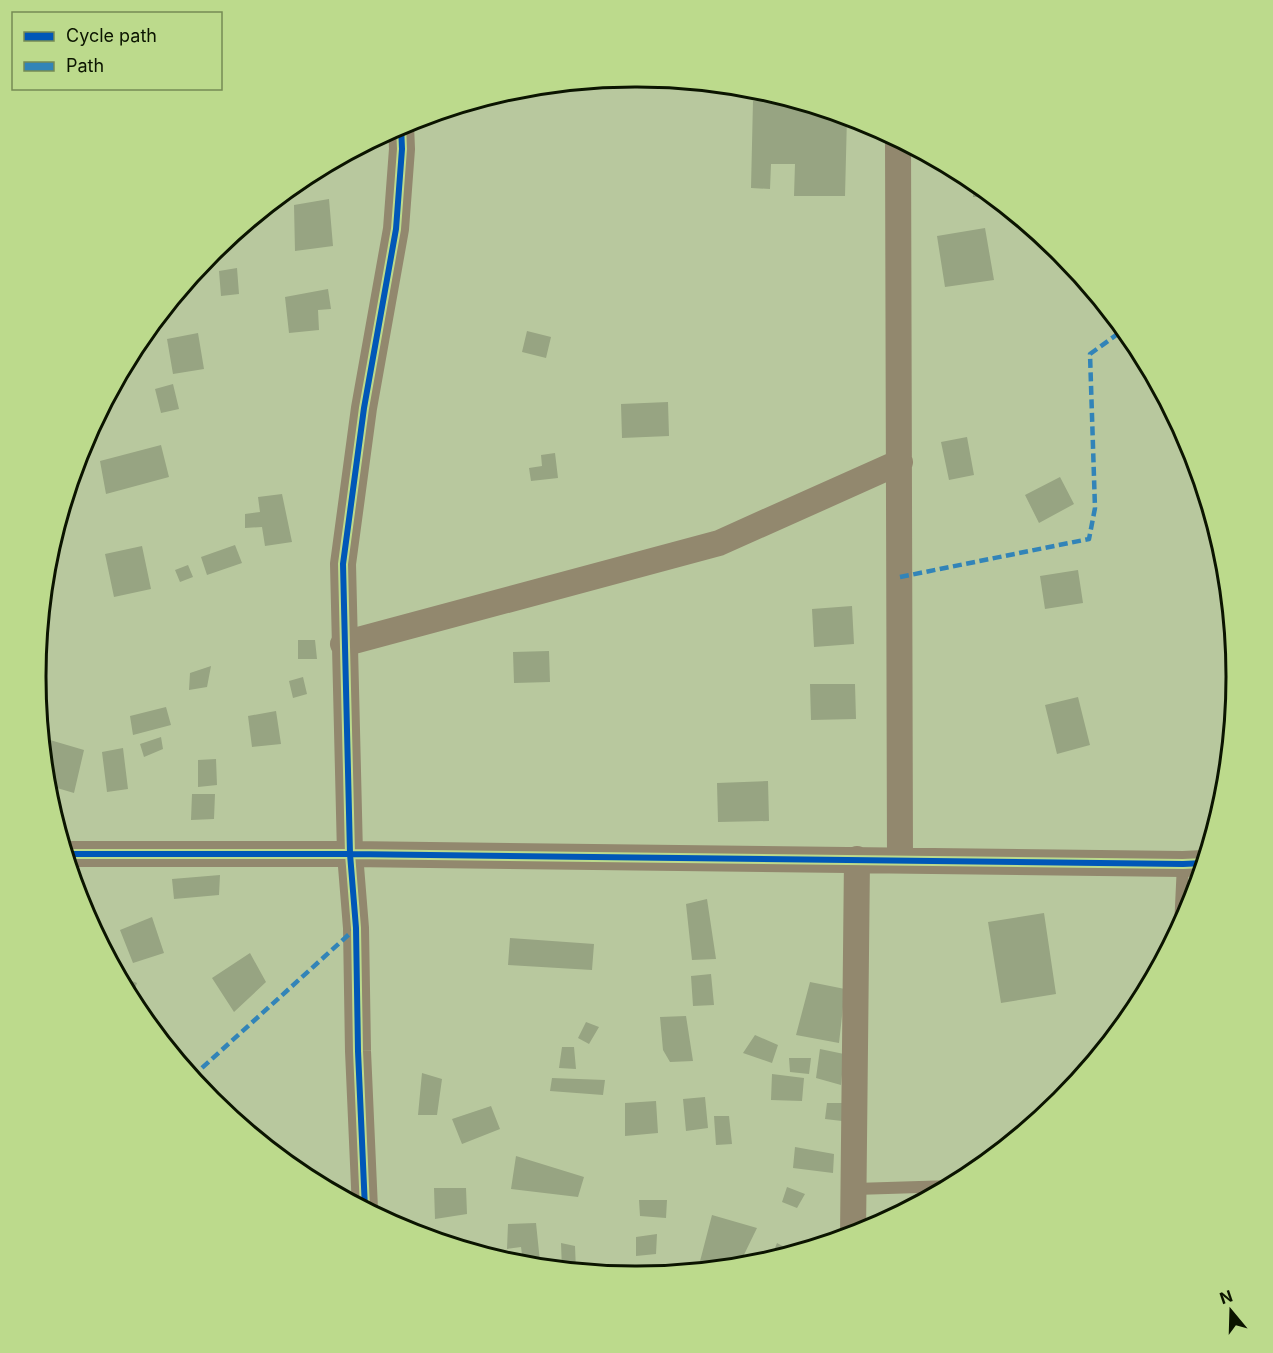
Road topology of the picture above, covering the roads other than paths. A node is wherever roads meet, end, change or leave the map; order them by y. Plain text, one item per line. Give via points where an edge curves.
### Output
1 (401, 135) edge
2 (898, 148) edge
3 (900, 462) junction
4 (343, 644) junction
5 (74, 854) edge
6 (350, 854) junction
7 (857, 860) junction
8 (900, 860) junction
9 (1194, 864) edge
10 (932, 1187) edge
11 (855, 1189) junction
12 (366, 1200) edge
13 (853, 1225) edge

1 - 4 street via 396,229 364,408 343,564
2 - 3 street
3 - 4 street via 719,543
3 - 8 street
4 - 6 street
5 - 6 street
6 - 7 street
6 - 12 street
7 - 8 street
7 - 11 street
8 - 9 street
10 - 11 lane
11 - 13 street

